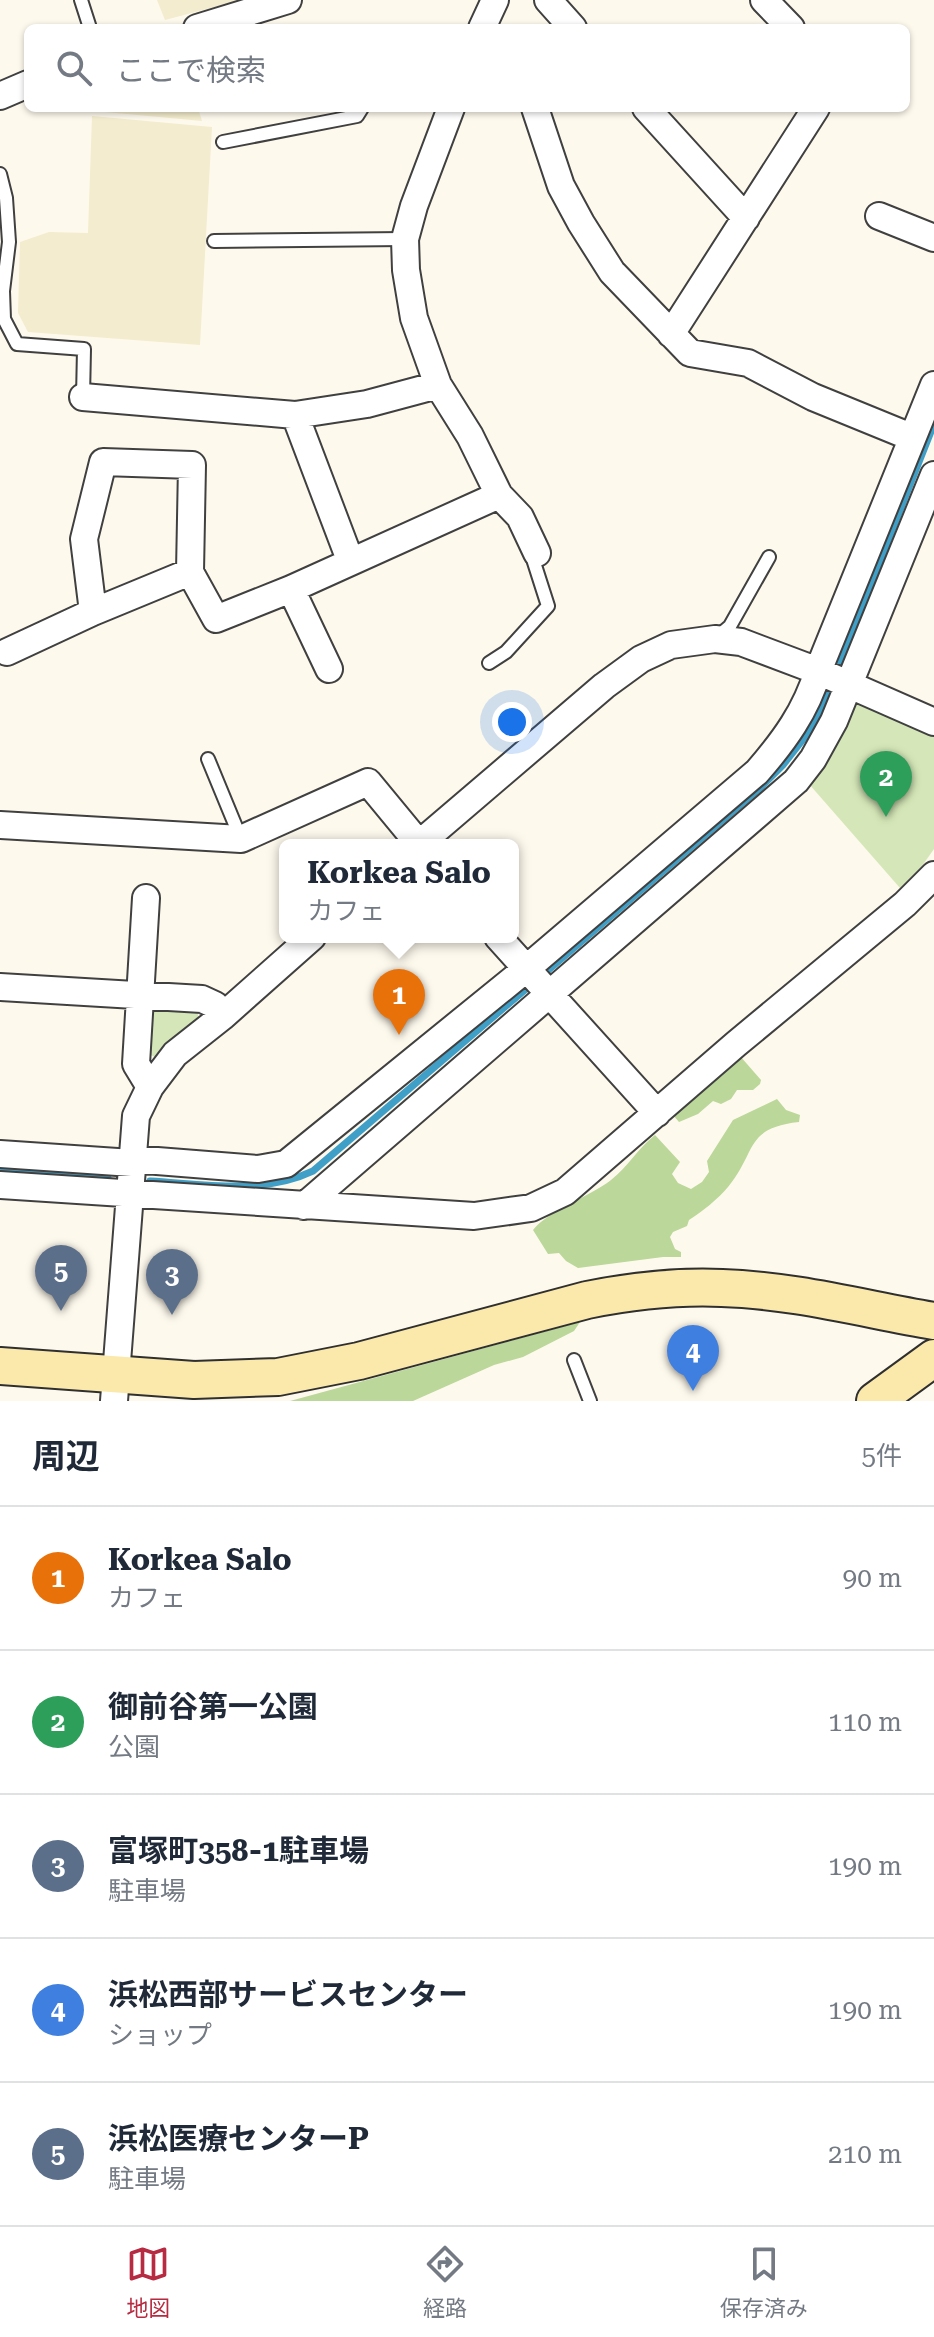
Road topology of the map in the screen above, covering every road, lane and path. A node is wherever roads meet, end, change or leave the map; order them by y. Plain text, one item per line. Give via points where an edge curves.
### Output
1 (81, 0) edge
2 (288, 0) edge
3 (548, 0) edge
4 (764, 0) edge
5 (89, 24) edge
6 (210, 24) edge
7 (569, 24) edge
8 (787, 24) edge
9 (24, 86) edge
10 (0, 96) edge
11 (360, 112) edge
12 (449, 112) edge
13 (536, 112) edge
14 (650, 112) edge
15 (813, 112) edge
16 (223, 142) dead end
17 (0, 174) edge
18 (879, 216) dead end
19 (746, 218) junction
20 (934, 238) edge
21 (405, 239) junction
22 (214, 241) dead end
23 (671, 334) junction
24 (438, 385) junction
25 (934, 385) edge
26 (83, 397) joint
27 (295, 415) junction
28 (911, 437) junction
29 (934, 475) edge
30 (499, 495) junction
31 (536, 550) joint
32 (769, 557) dead end
33 (350, 560) junction
34 (190, 572) junction
35 (291, 589) junction
36 (93, 612) junction
37 (715, 639) junction
38 (7, 652) dead end
39 (489, 663) dead end
40 (329, 669) dead end
41 (818, 671) junction
42 (849, 685) junction
43 (934, 722) edge
44 (208, 759) dead end
45 (0, 825) edge
46 (241, 839) junction
47 (414, 839) edge
48 (426, 839) edge
49 (934, 875) edge
50 (146, 898) dead end
51 (305, 943) edge
52 (503, 943) edge
53 (526, 969) junction
54 (0, 987) edge
55 (548, 994) junction
56 (140, 996) junction
57 (223, 1016) junction
58 (150, 1087) junction
59 (657, 1113) junction
60 (0, 1154) edge
61 (132, 1161) junction
62 (0, 1185) edge
63 (130, 1195) junction
64 (304, 1206) junction
65 (934, 1321) edge
66 (934, 1358) edge
67 (574, 1360) dead end
68 (0, 1366) edge
69 (115, 1388) edge
70 (590, 1401) edge
71 (875, 1401) edge

1 - 5 lane
2 - 6 street
3 - 7 street
4 - 8 street
9 - 10 street
11 - 16 lane
12 - 21 street
13 - 23 street via 561,186 581,223 612,272
14 - 19 street
15 - 19 street
17 - 26 lane via 9,242 4,319 17,344 84,349
18 - 20 street
19 - 23 street
21 - 22 lane
21 - 24 street via 414,318
23 - 28 street via 690,353 748,363 813,397
24 - 27 street via 367,404
24 - 30 street
25 - 28 street
26 - 27 street
27 - 33 street
28 - 41 street
29 - 42 street
30 - 31 street via 520,517
30 - 33 street
31 - 39 lane via 532,556 548,606
32 - 37 lane via 730,626
33 - 35 street
34 - 35 street via 216,619
34 - 36 street
34 - 36 street via 192,465 103,462 84,539
35 - 40 street
36 - 38 street
37 - 41 street via 741,642
37 - 48 street via 671,645 641,659
41 - 42 street
41 - 53 street via 797,720 757,772
42 - 43 street
42 - 55 street via 820,746 796,781
44 - 46 lane
45 - 46 street
46 - 47 street via 368,782
49 - 59 street
50 - 56 street
51 - 57 street
52 - 53 street
53 - 55 street
53 - 61 street via 286,1164 258,1169
54 - 56 street
55 - 59 street
55 - 64 street
56 - 57 street via 202,999
56 - 58 street via 136,1064
57 - 58 street via 175,1054
58 - 61 street via 136,1116
59 - 64 street via 565,1192 531,1208 474,1216
60 - 61 street
61 - 63 street
62 - 63 street
63 - 64 street
63 - 69 street
65 - 69 street via 758,1290 655,1289 587,1300 305,1373
66 - 71 street
67 - 70 lane
68 - 69 street

